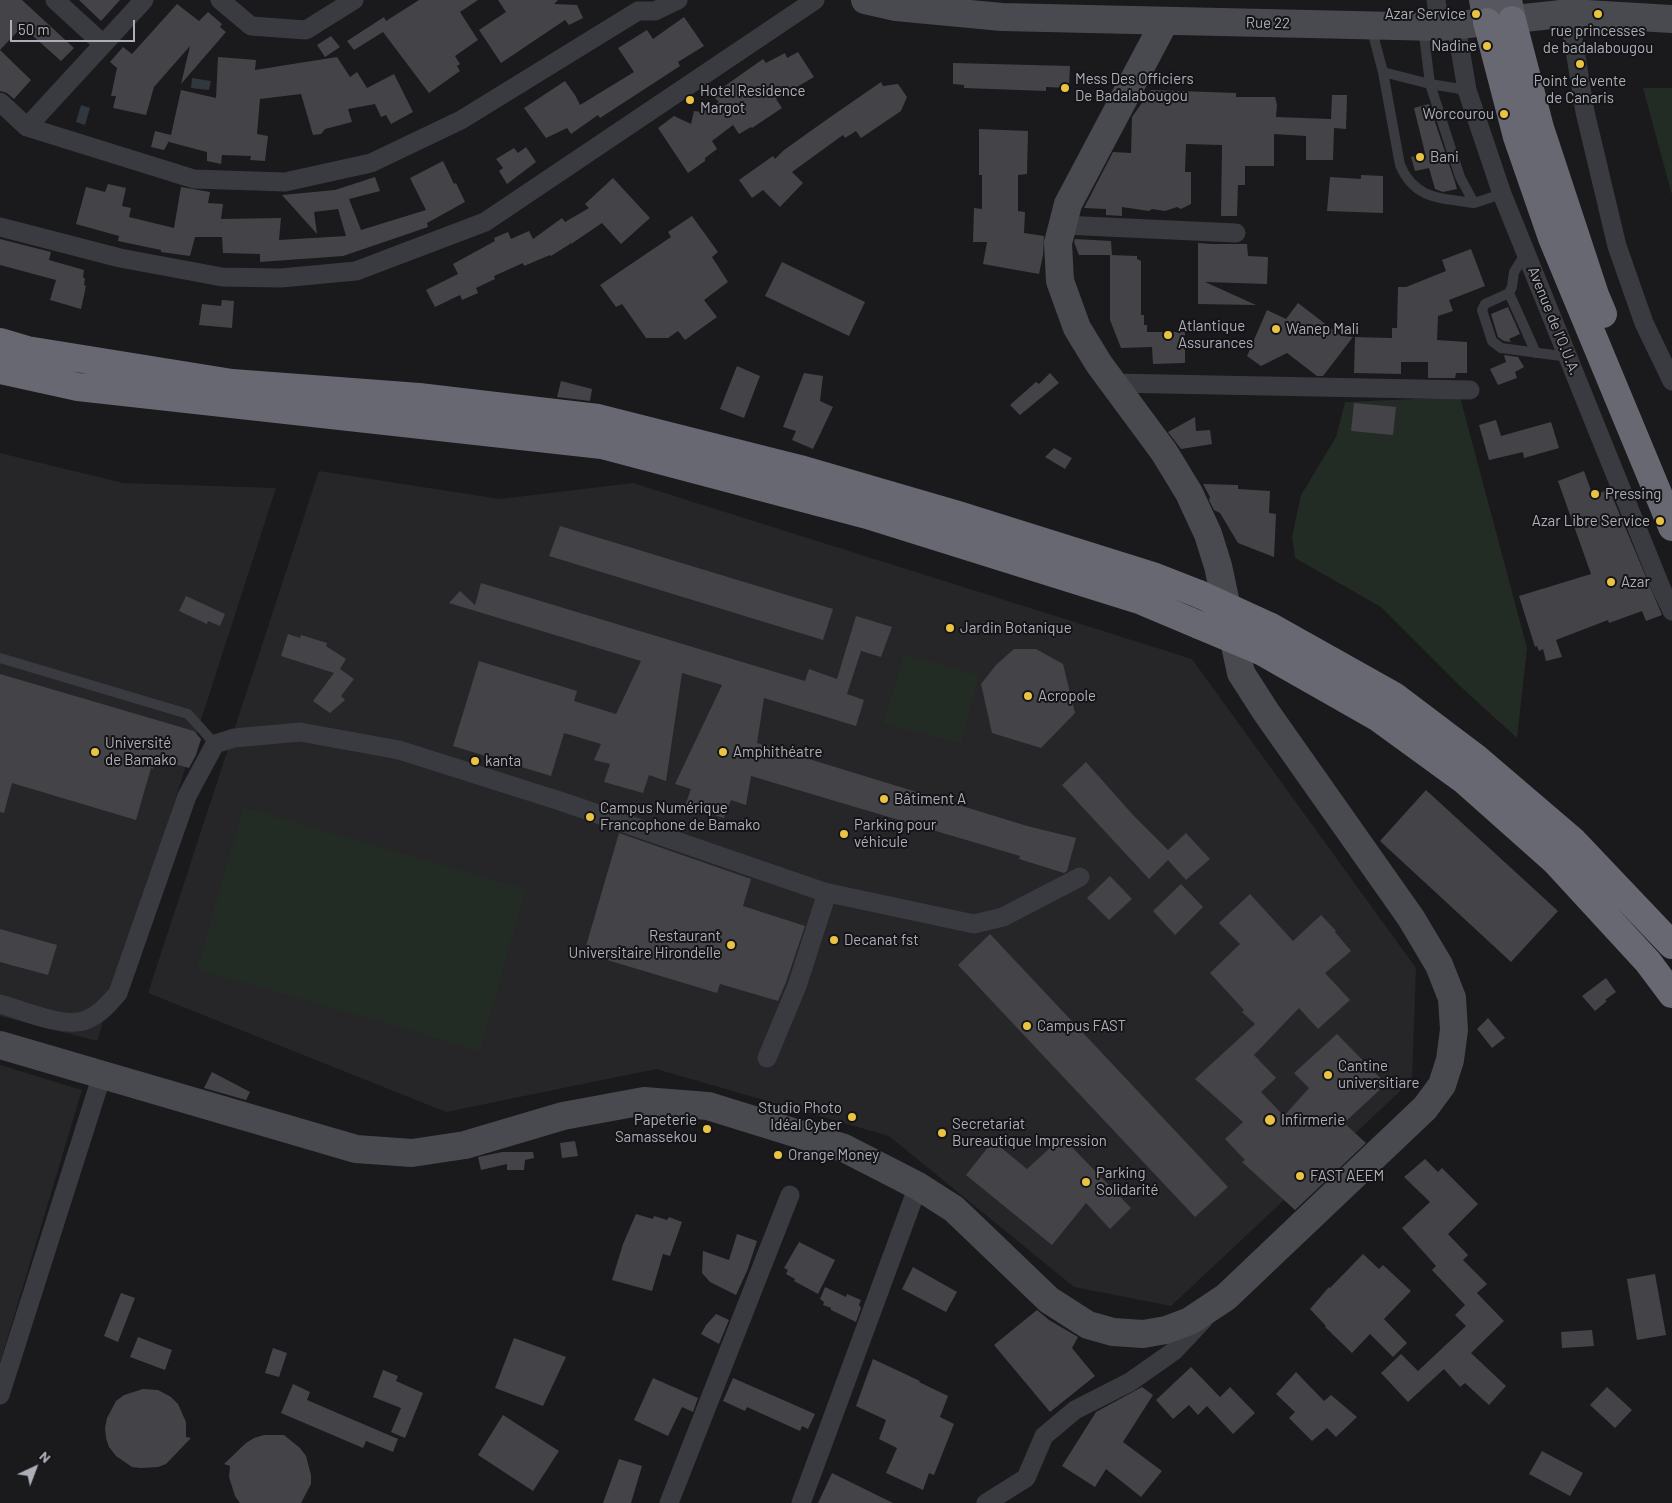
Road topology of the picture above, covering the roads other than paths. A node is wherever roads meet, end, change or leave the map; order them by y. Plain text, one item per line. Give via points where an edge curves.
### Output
1 (55, 0) edge
2 (144, 0) edge
3 (220, 0) edge
4 (354, 0) edge
5 (678, 0) edge
6 (814, 0) edge
7 (865, 0) edge
8 (1436, 0) edge
9 (632, 5) edge
10 (1568, 7) edge
11 (992, 9) edge
12 (1498, 11) edge
13 (1672, 19) edge
14 (1165, 21) junction
15 (1370, 26) junction
16 (1440, 26) junction
17 (103, 44) junction
18 (1383, 72) junction
19 (1430, 84) junction
20 (1467, 90) junction
21 (0, 102) edge
22 (27, 126) junction
23 (1502, 194) junction
24 (1474, 203) junction
25 (1063, 226) junction
26 (0, 227) edge
27 (1236, 233) dead end
28 (1526, 254) junction
29 (1509, 292) junction
30 (0, 342) edge
31 (1536, 352) junction
32 (1569, 358) junction
33 (0, 370) edge
34 (1672, 380) edge
35 (1113, 382) junction
36 (1470, 390) dead end
37 (1672, 479) edge
38 (1672, 527) edge
39 (1672, 611) edge
40 (1266, 639) junction
41 (0, 658) edge
42 (215, 744) junction
43 (1080, 877) dead end
44 (827, 893) junction
45 (1672, 945) edge
46 (1672, 994) edge
47 (0, 1004) edge
48 (0, 1045) edge
49 (767, 1058) dead end
50 (102, 1075) junction
51 (918, 1186) junction
52 (790, 1195) dead end
53 (1226, 1297) junction
54 (0, 1395) edge
55 (669, 1503) edge
56 (801, 1503) edge
57 (986, 1503) edge

1 - 17 street
2 - 17 street
3 - 4 street via 251,26 306,30
5 - 9 street via 655,11
6 - 26 street via 485,222 356,271 281,278 222,277 120,258
7 - 11 street, Rue 22 via 896,7
8 - 16 street, Avenue de l'O.U.A.
9 - 22 street via 461,120 371,164 285,182 194,179
10 - 12 street, Rue 22
10 - 13 street, Rue 22
10 - 34 street via 1585,112 1617,246 1644,323
11 - 14 street, Rue 22
12 - 16 street, Rue 22
12 - 37 highway via 1595,295
12 - 38 highway via 1517,137 1552,238
14 - 15 street, Rue 22
14 - 25 street via 1068,204
15 - 16 street, Rue 22
15 - 18 lane
16 - 19 lane
16 - 20 street, Avenue de l'O.U.A.
17 - 22 street
18 - 19 lane
18 - 24 lane via 1400,165 1405,176 1429,196
19 - 20 lane
19 - 24 lane via 1460,177
20 - 23 street, Avenue de l'O.U.A.
21 - 22 street
23 - 24 lane
23 - 28 street, Avenue de l'O.U.A.
25 - 27 street
25 - 35 street via 1058,243 1060,281 1078,328
28 - 29 lane via 1514,272
28 - 32 street, Avenue de l'O.U.A.
29 - 31 lane
29 - 31 lane via 1485,304 1482,310 1492,341 1501,348
30 - 40 highway, bridge via 27,350 232,383 419,397 598,418 800,469 1153,576 1199,594
31 - 32 lane
32 - 39 street, Avenue de l'O.U.A.
33 - 40 highway, bridge via 78,387 602,445 867,515 1142,601 1199,625
35 - 36 street
35 - 53 street via 1164,452 1208,534 1241,672 1411,918 1439,965 1452,998 1454,1030 1450,1060 1437,1093
40 - 45 highway via 1394,696 1476,758 1573,841
40 - 46 highway via 1465,781 1555,861 1648,962
41 - 42 lane via 188,714
42 - 44 street via 234,738 300,732 399,750 560,801
42 - 47 street via 187,796 118,993 106,1007 85,1021 63,1023
43 - 44 street via 1003,917 974,924
44 - 49 street via 797,986
48 - 50 street
50 - 51 street via 356,1149 412,1153 465,1145 563,1116 644,1101 708,1106 844,1148
50 - 54 street
51 - 53 street via 954,1209 1049,1300 1088,1325 1113,1332 1143,1334 1166,1330 1190,1321
51 - 56 street
52 - 55 street
53 - 57 street via 1174,1351 1130,1382 1074,1410 1044,1436 1026,1478

